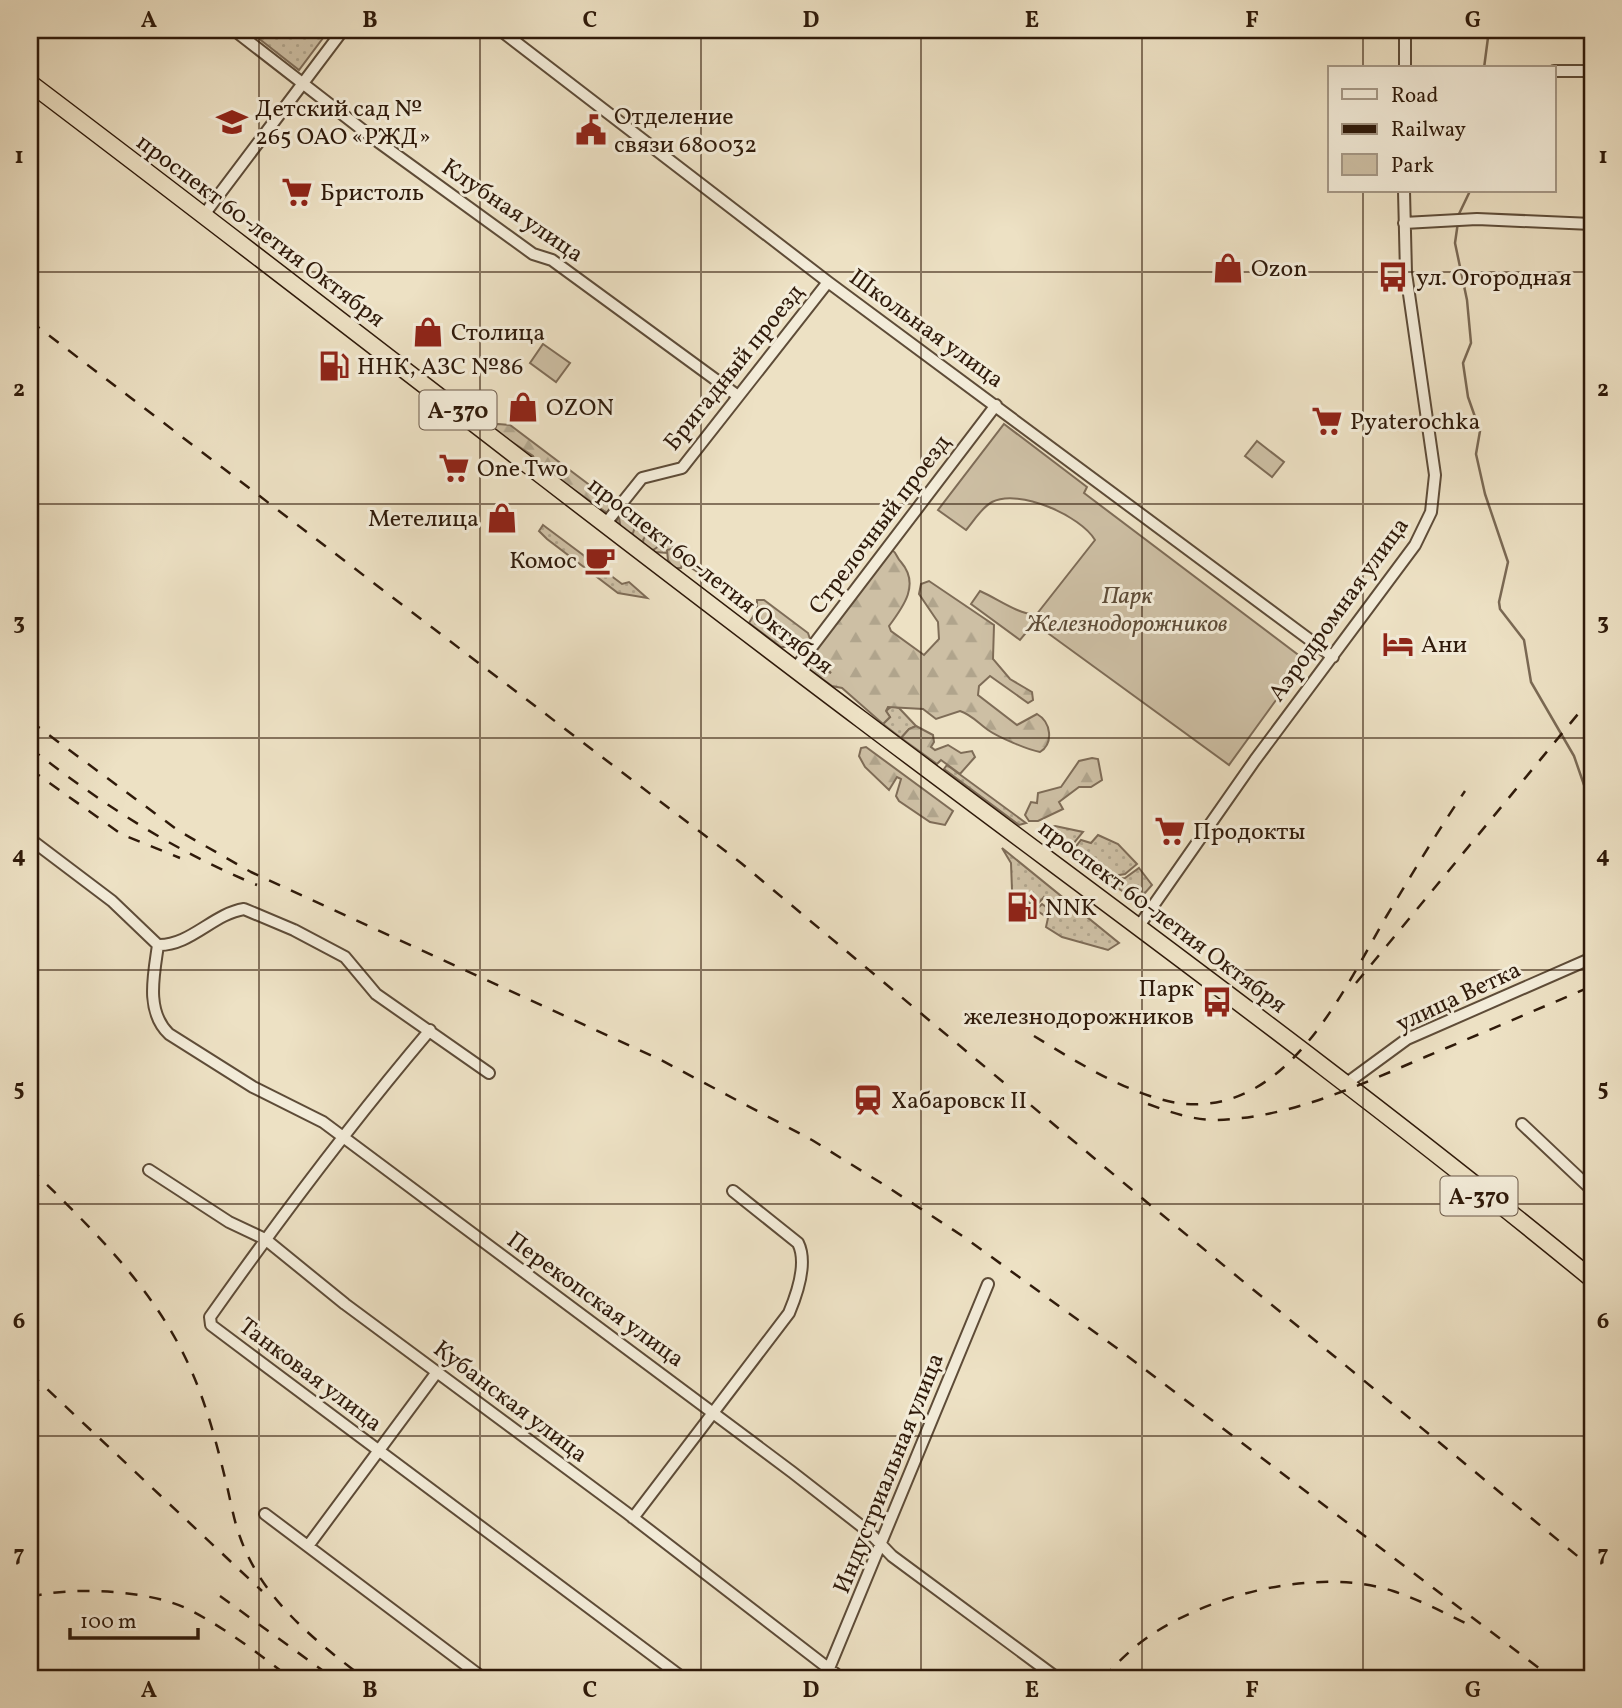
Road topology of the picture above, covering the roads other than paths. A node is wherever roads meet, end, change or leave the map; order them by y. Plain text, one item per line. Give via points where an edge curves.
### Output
1 (234, 30) edge
2 (343, 30) edge
3 (500, 30) edge
4 (1405, 30) edge
5 (1405, 66) edge
6 (1556, 71) edge
7 (1592, 71) edge
8 (304, 82) junction
9 (30, 83) edge
10 (1404, 192) edge
11 (203, 216) junction
12 (1404, 223) junction
13 (1592, 224) edge
14 (828, 282) junction
15 (738, 396) junction
16 (996, 405) junction
17 (606, 523) junction
18 (1333, 657) junction
19 (795, 669) junction
20 (30, 839) edge
21 (1139, 926) junction
22 (158, 945) junction
23 (1592, 958) edge
24 (430, 1030) junction
25 (489, 1073) dead end
26 (1348, 1083) junction
27 (1367, 1100) junction
28 (1522, 1124) dead end
29 (342, 1136) junction
30 (149, 1170) dead end
31 (1592, 1190) edge
32 (733, 1191) dead end
33 (265, 1239) junction
34 (1592, 1279) edge
35 (988, 1283) dead end
36 (1592, 1291) edge
37 (437, 1372) junction
38 (714, 1413) junction
39 (379, 1451) junction
40 (265, 1514) dead end
41 (633, 1518) junction
42 (881, 1545) junction
43 (308, 1546) junction
44 (827, 1674) edge
45 (483, 1678) edge
46 (683, 1678) edge
47 (841, 1678) edge
48 (1057, 1678) edge

1 - 8 street, Клубная улица
2 - 8 street
3 - 14 street, Школьная улица
4 - 5 street
6 - 7 street
8 - 11 street
8 - 15 street, Клубная улица via 523,247 552,260
9 - 11 highway, проспект 60-летия Октября / А-370
10 - 12 street, Аэродромная улица
11 - 17 highway, проспект 60-летия Октября / А-370
12 - 13 street via 1461,219
12 - 18 street, Аэродромная улица via 1434,497 1415,545
14 - 15 street, Бригадный проезд
14 - 16 street, Школьная улица
15 - 17 street, Бригадный проезд via 682,468 642,478
16 - 18 street, Школьная улица
16 - 19 street, Стрелочный проезд
17 - 19 highway, проспект 60-летия Октября / А-370
18 - 21 street, Аэродромная улица
19 - 21 highway, проспект 60-летия Октября / А-370
20 - 22 street via 112,901
21 - 26 highway, проспект 60-летия Октября / А-370
22 - 24 street via 180,942 215,920 250,910 345,957 376,994
22 - 29 street, Перекопская улица via 153,1004 162,1027 253,1087
23 - 26 street, улица Ветка via 1407,1039
24 - 25 street
24 - 29 street, Танковая улица
26 - 27 highway, проспект 60-летия Октября / А-370
27 - 34 highway, проспект 60-летия Октября / А-370
27 - 36 highway, проспект 60-летия Октября / А-370
28 - 31 street
29 - 33 street, Танковая улица
29 - 38 street, Перекопская улица
30 - 33 street, Кубанская улица via 229,1222
32 - 38 street via 794,1237 802,1249 801,1270 789,1313
33 - 37 street, Кубанская улица
33 - 39 street, Танковая улица via 210,1317 211,1325
35 - 42 street, Индустриальная улица
37 - 39 street
37 - 41 street, Кубанская улица
38 - 41 street
38 - 42 street, Перекопская улица
39 - 43 street
39 - 46 street, Танковая улица
40 - 43 street
41 - 44 street, Кубанская улица
42 - 44 street, Индустриальная улица
42 - 48 street, Перекопская улица
43 - 45 street
44 - 47 street, Кубанская улица

